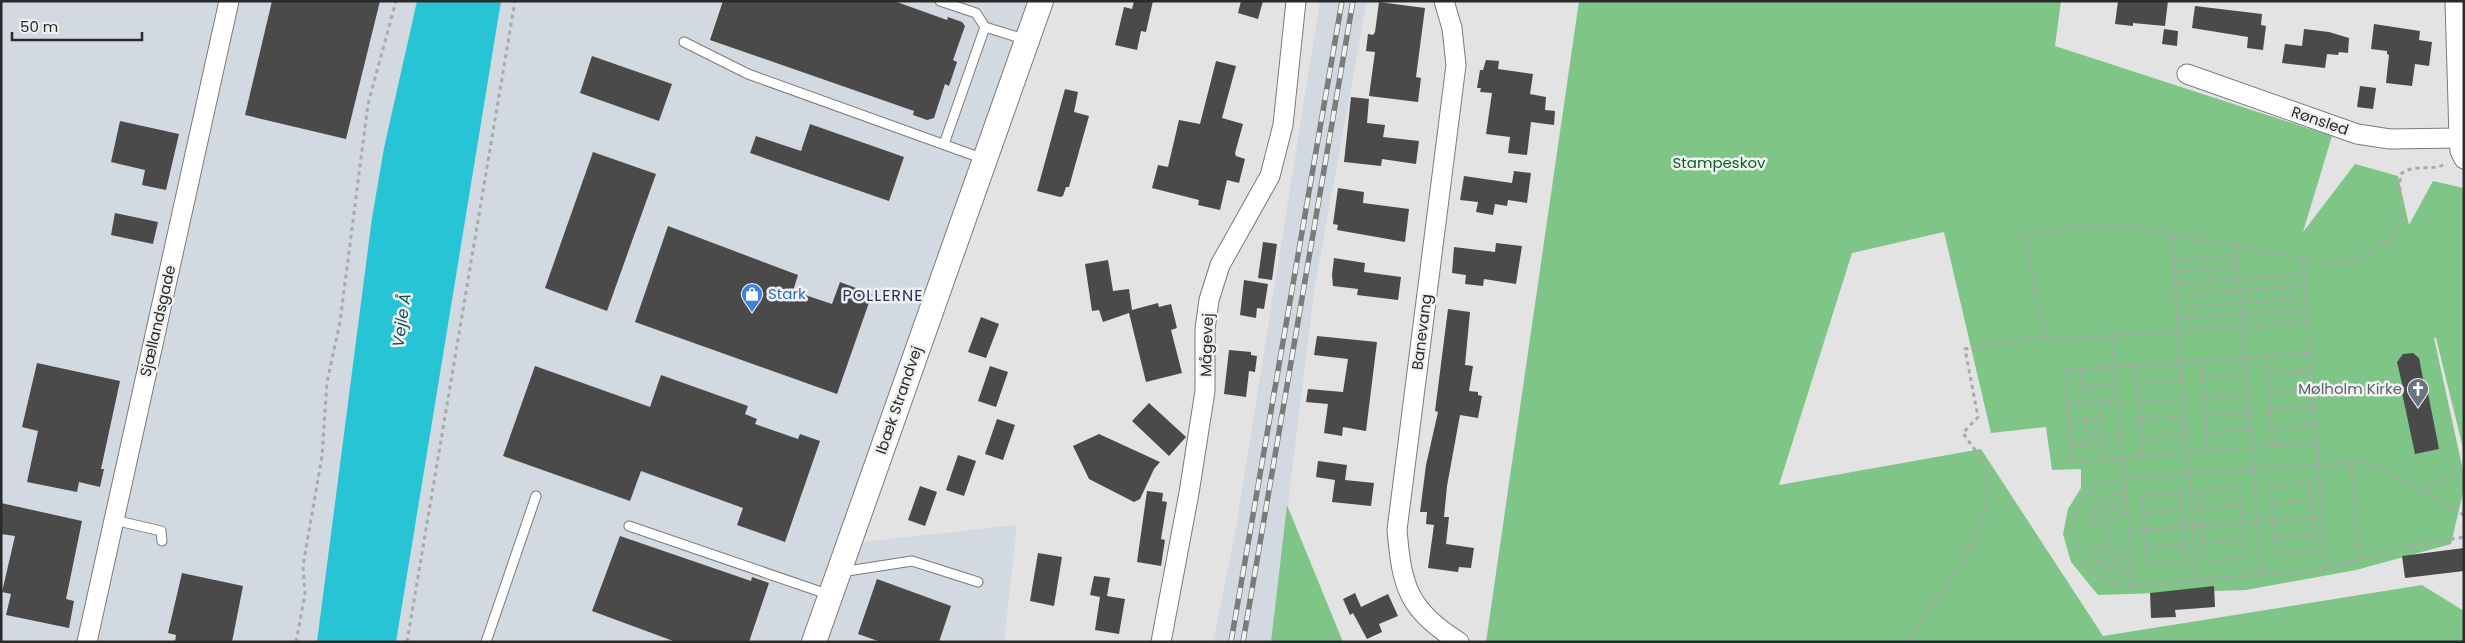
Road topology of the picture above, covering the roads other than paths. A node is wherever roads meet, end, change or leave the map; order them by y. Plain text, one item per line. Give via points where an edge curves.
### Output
1 (229, 1) edge
2 (940, 1) edge
3 (1041, 1) edge
4 (1296, 1) edge
5 (1444, 1) edge
6 (2454, 1) edge
7 (985, 27) junction
8 (1027, 40) junction
9 (684, 42) dead end
10 (2187, 74) dead end
11 (944, 144) junction
12 (2461, 149) edge
13 (986, 159) junction
14 (536, 496) dead end
15 (114, 520) junction
16 (629, 526) dead end
17 (162, 540) dead end
18 (838, 572) junction
19 (978, 582) dead end
20 (830, 595) junction
21 (87, 642) edge
22 (486, 642) edge
23 (814, 642) edge
24 (1161, 642) edge
25 (1459, 642) edge

1 - 15 street, Sjællandsgade
2 - 7 lane via 976,14
3 - 8 street, Ibæk Strandvej
4 - 24 street, Mågevej via 1283,125 1270,176 1220,265 1209,300 1205,329 1205,391
5 - 25 street, Banevang via 1452,28 1456,65 1397,530 1400,571 1415,605 1437,628
6 - 12 street
7 - 8 lane
7 - 11 lane
8 - 13 street, Ibæk Strandvej
9 - 11 lane via 748,74
10 - 12 street, Rønsled via 2357,134
11 - 13 lane
13 - 18 street, Ibæk Strandvej
14 - 22 lane
15 - 17 lane via 161,531
15 - 21 street, Sjællandsgade
16 - 20 lane
18 - 19 lane via 912,561
18 - 20 street, Ibæk Strandvej
20 - 23 street, Ibæk Strandvej

